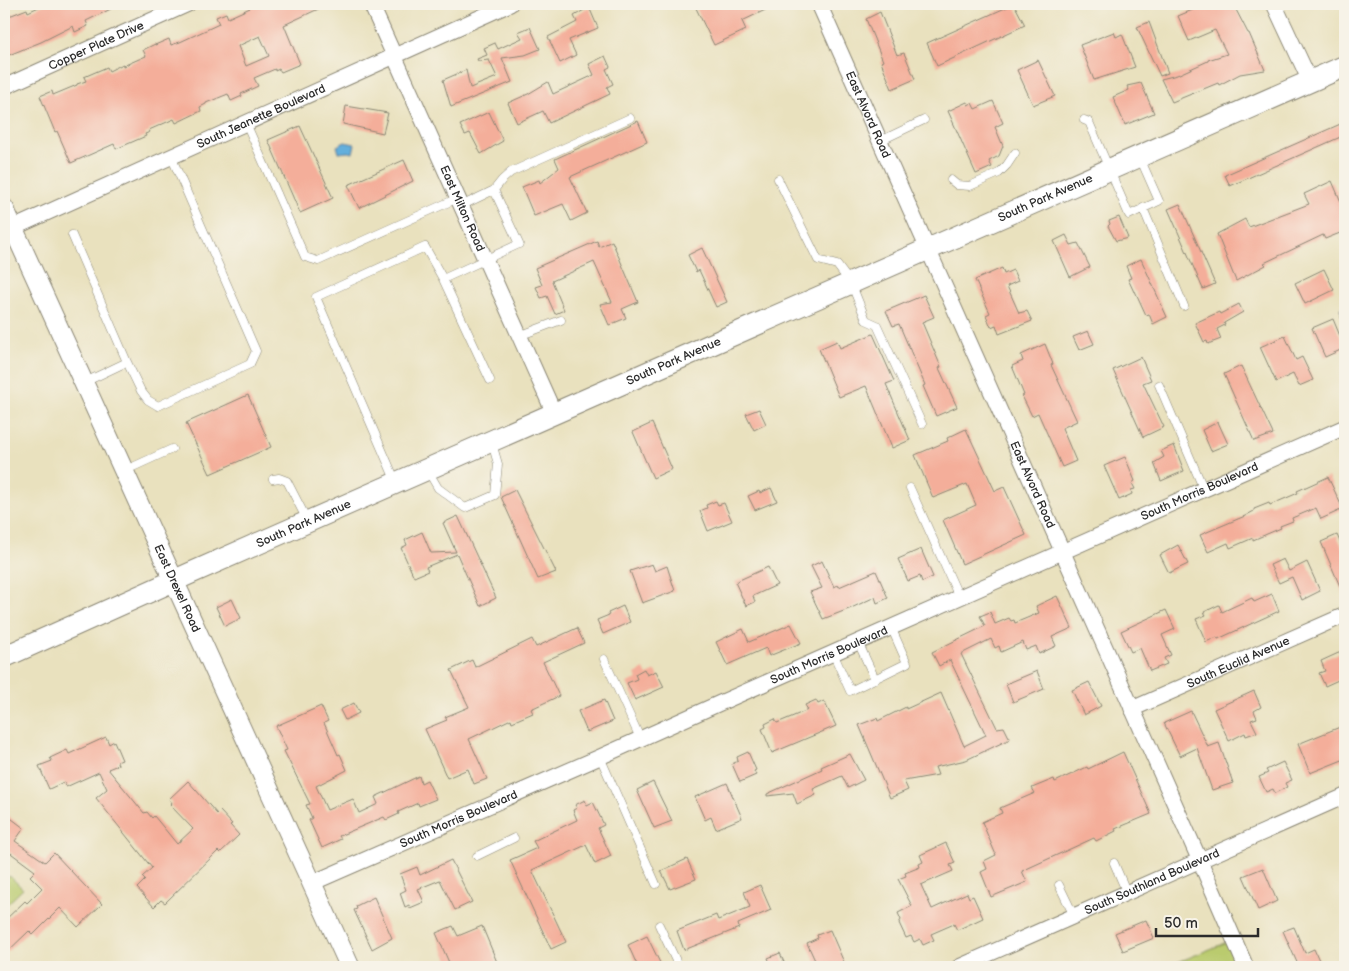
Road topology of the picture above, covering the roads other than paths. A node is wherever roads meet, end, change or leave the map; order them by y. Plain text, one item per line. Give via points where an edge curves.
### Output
1 (188, 4) edge
2 (371, 4) edge
3 (510, 4) edge
4 (819, 4) edge
5 (1274, 4) edge
6 (394, 56) junction
7 (1345, 66) edge
8 (1310, 81) junction
9 (4, 87) edge
10 (630, 118) dead end
11 (924, 120) dead end
12 (1084, 120) dead end
13 (246, 123) junction
14 (880, 141) junction
15 (1015, 153) dead end
16 (170, 156) junction
17 (1140, 156) junction
18 (1110, 169) junction
19 (778, 179) dead end
20 (951, 180) dead end
21 (494, 190) junction
22 (460, 202) junction
23 (1143, 208) junction
24 (6, 215) edge
25 (72, 235) dead end
26 (928, 249) junction
27 (485, 259) junction
28 (443, 279) junction
29 (851, 283) junction
30 (1184, 306) dead end
31 (561, 320) dead end
32 (519, 336) junction
33 (127, 362) junction
34 (490, 380) dead end
35 (83, 383) junction
36 (1159, 385) dead end
37 (554, 413) junction
38 (922, 424) dead end
39 (1345, 428) edge
40 (492, 441) junction
41 (172, 449) dead end
42 (427, 469) junction
43 (123, 471) junction
44 (272, 479) dead end
45 (396, 482) junction
46 (910, 488) dead end
47 (1204, 490) junction
48 (308, 522) junction
49 (1063, 552) junction
50 (173, 581) junction
51 (959, 597) junction
52 (1345, 616) edge
53 (892, 627) junction
54 (858, 642) junction
55 (833, 653) junction
56 (4, 656) edge
57 (604, 659) dead end
58 (875, 679) junction
59 (1132, 709) junction
60 (640, 738) junction
61 (600, 757) junction
62 (1345, 796) edge
63 (514, 838) dead end
64 (477, 856) dead end
65 (1200, 861) junction
66 (1114, 863) dead end
67 (312, 882) junction
68 (656, 884) dead end
69 (1059, 885) dead end
70 (1127, 893) junction
71 (1074, 916) junction
72 (659, 925) dead end
73 (350, 967) edge
74 (679, 967) edge
75 (959, 967) edge
76 (1246, 967) edge

1 - 9 street, Copper Plate Drive
2 - 6 street, East Milton Road
3 - 6 street, South Jeanette Boulevard
4 - 14 street, East Alvord Road
5 - 8 street
6 - 13 street, South Jeanette Boulevard
6 - 22 street, East Milton Road
7 - 8 main road, South Park Avenue
8 - 17 main road, South Park Avenue
10 - 21 lane via 511,172
11 - 14 lane
12 - 18 lane via 1089,122
13 - 16 street, South Jeanette Boulevard
13 - 22 lane via 305,257 318,261
14 - 26 street, East Alvord Road
15 - 20 lane via 999,173 970,186 957,185
16 - 24 street, South Jeanette Boulevard
16 - 33 lane via 256,350 250,364 158,406 141,391
17 - 18 main road, South Park Avenue
17 - 23 lane via 1158,202
18 - 23 lane via 1130,215
18 - 26 main road, South Park Avenue
19 - 29 lane via 818,260 837,265
21 - 22 lane
21 - 27 lane via 519,244
22 - 27 street, East Milton Road
23 - 30 lane
24 - 35 street, East Drexel Road
25 - 33 lane
26 - 29 main road, South Park Avenue
26 - 49 street, East Alvord Road
27 - 28 lane
27 - 32 street, East Milton Road
28 - 34 lane
28 - 45 lane via 425,247 316,297
29 - 37 main road, South Park Avenue
29 - 38 lane via 866,320 877,324
31 - 32 lane
32 - 37 street, East Milton Road
33 - 35 lane
35 - 43 street, East Drexel Road
36 - 47 lane
37 - 40 main road, South Park Avenue
39 - 47 street, South Morris Boulevard
40 - 42 main road, South Park Avenue
40 - 42 lane via 498,464 495,495 472,505 465,508 439,489
41 - 43 lane
42 - 45 main road, South Park Avenue
43 - 50 street, East Drexel Road
44 - 48 lane via 287,481
45 - 48 main road, South Park Avenue
46 - 51 lane
47 - 49 street, South Morris Boulevard
48 - 50 main road, South Park Avenue
49 - 51 street, South Morris Boulevard
49 - 59 street, East Alvord Road
50 - 56 main road, South Park Avenue
50 - 67 street, East Drexel Road
51 - 53 street, South Morris Boulevard
52 - 59 street, South Euclid Avenue
53 - 54 street, South Morris Boulevard
53 - 58 lane via 907,664
54 - 55 street, South Morris Boulevard
54 - 58 lane
55 - 58 lane via 850,691
55 - 60 street, South Morris Boulevard
57 - 60 lane
59 - 65 street, East Alvord Road
60 - 61 street, South Morris Boulevard
61 - 67 street, South Morris Boulevard
61 - 68 lane
62 - 65 street, South Southland Boulevard
63 - 64 lane
65 - 70 street, South Southland Boulevard
65 - 76 street, East Alvord Road
66 - 70 lane
67 - 73 street, East Drexel Road
69 - 71 lane
70 - 71 street, South Southland Boulevard
71 - 75 street, South Southland Boulevard
72 - 74 lane

